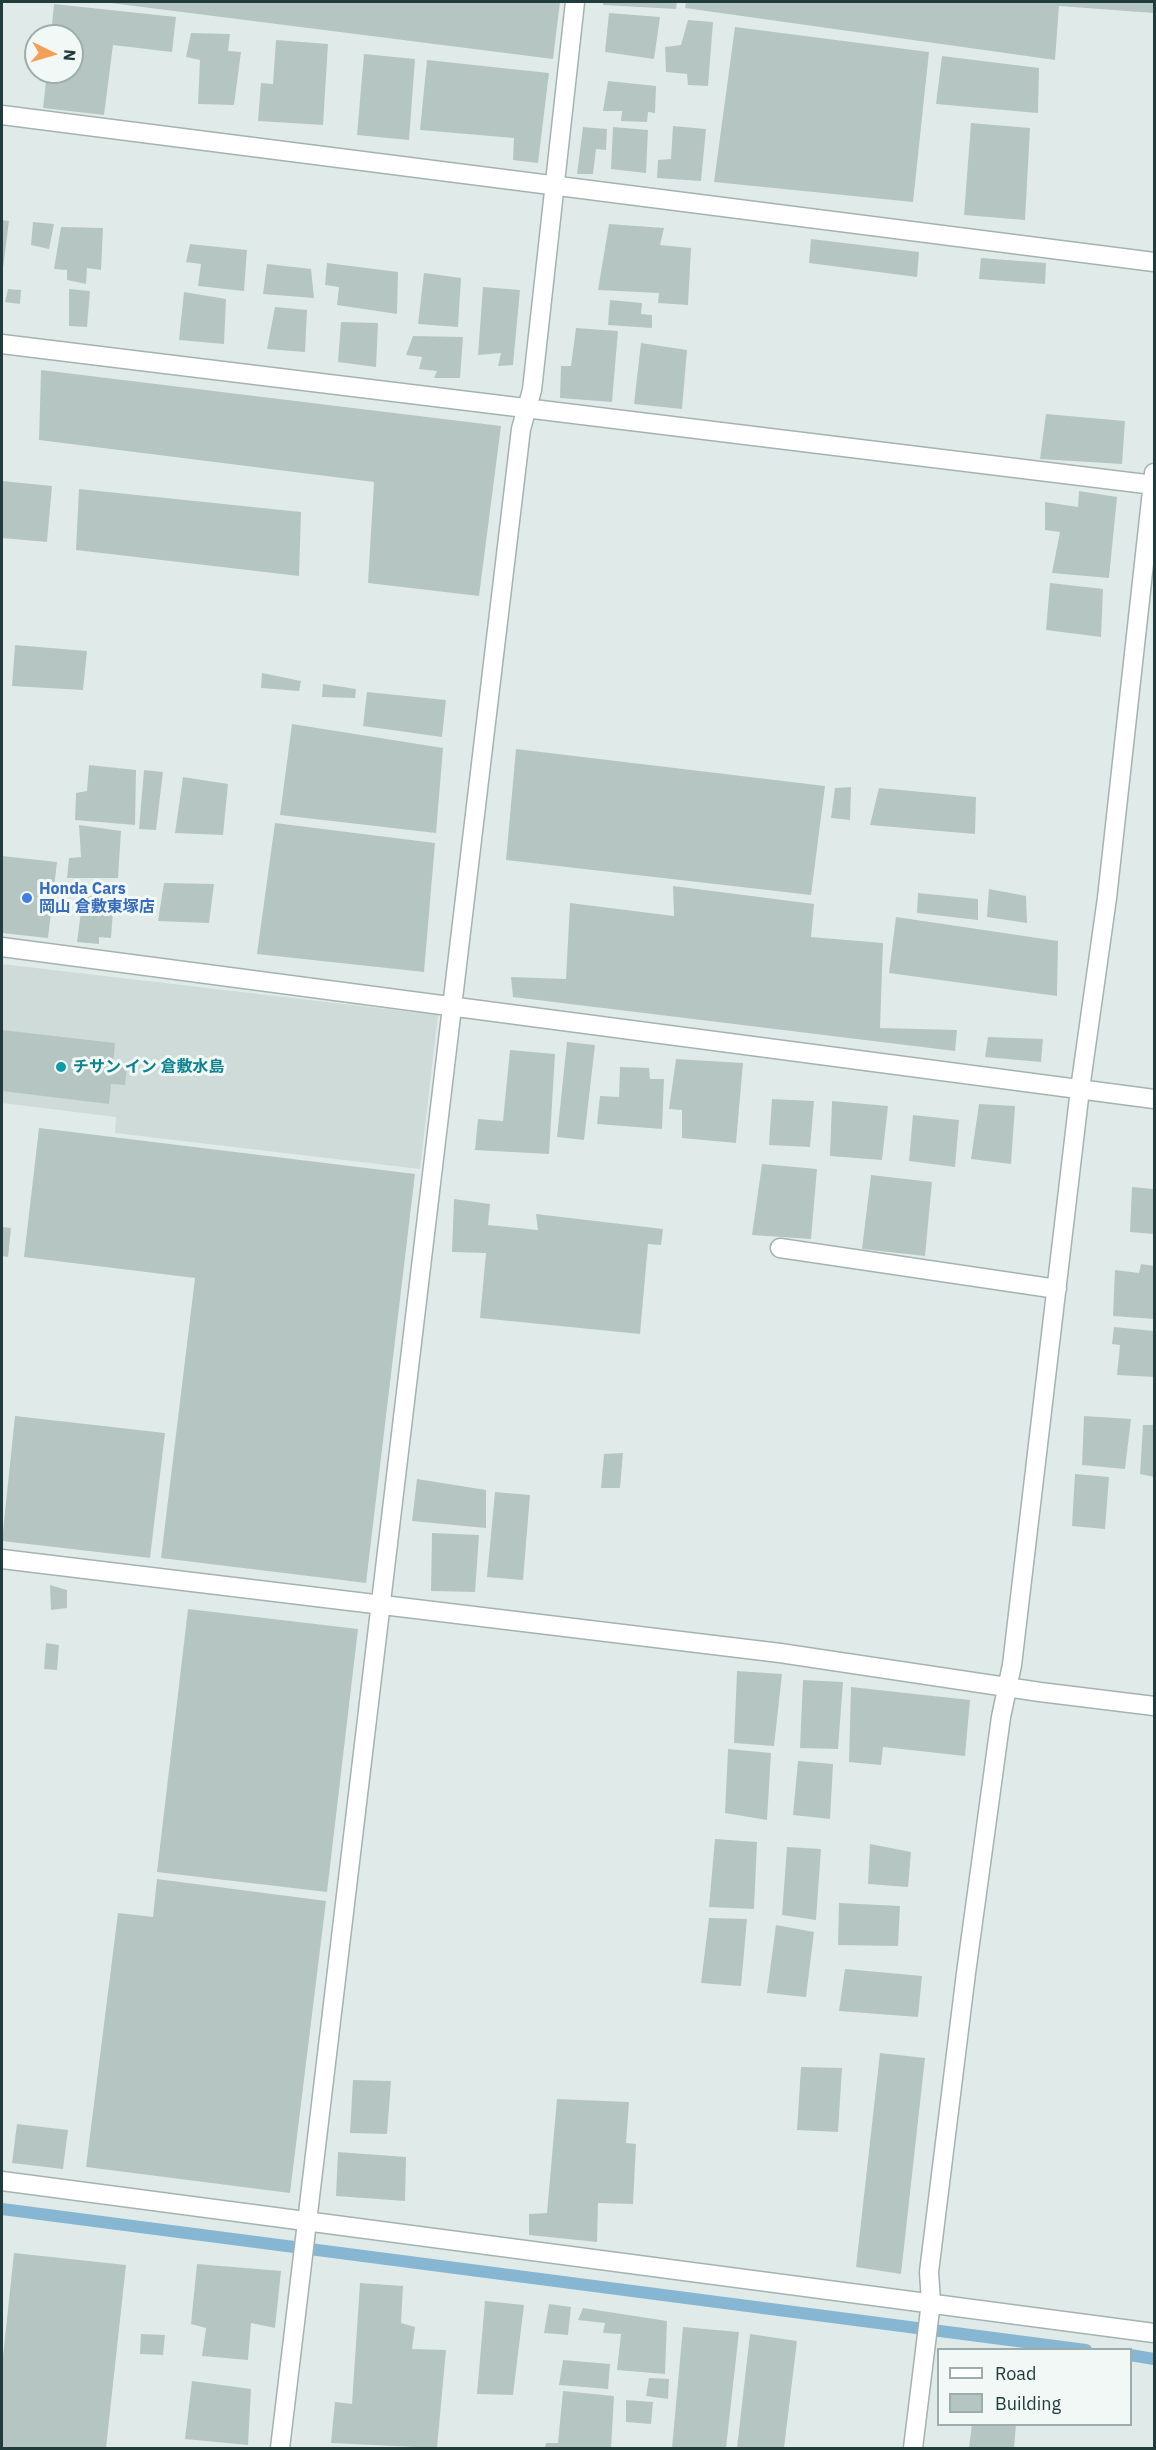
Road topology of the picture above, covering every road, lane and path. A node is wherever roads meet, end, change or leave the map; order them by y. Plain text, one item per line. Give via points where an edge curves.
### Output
1 (575, 2) edge
2 (2, 115) edge
3 (555, 187) junction
4 (1155, 262) edge
5 (2, 344) edge
6 (528, 408) junction
7 (1154, 481) edge
8 (2, 948) edge
9 (452, 1006) junction
10 (1080, 1089) junction
11 (1155, 1099) edge
12 (780, 1248) dead end
13 (1057, 1289) junction
14 (2, 1559) edge
15 (381, 1606) junction
16 (1008, 1687) junction
17 (1155, 1706) edge
18 (2, 2181) edge
19 (305, 2228) junction
20 (930, 2310) junction
21 (1155, 2333) edge
22 (280, 2448) edge
23 (914, 2448) edge

1 - 3 street
2 - 3 street
3 - 4 street
3 - 6 street
5 - 6 street
6 - 7 street
6 - 9 street via 519,441
7 - 10 street via 1107,898
8 - 9 street
9 - 10 street
9 - 15 street
10 - 11 street
10 - 13 street
12 - 13 street
13 - 16 street
14 - 15 street
15 - 16 street via 780,1653
15 - 19 street
16 - 17 street
16 - 20 street via 966,1973 929,2272
18 - 19 street
19 - 20 street
19 - 22 street
20 - 21 street
20 - 23 street

